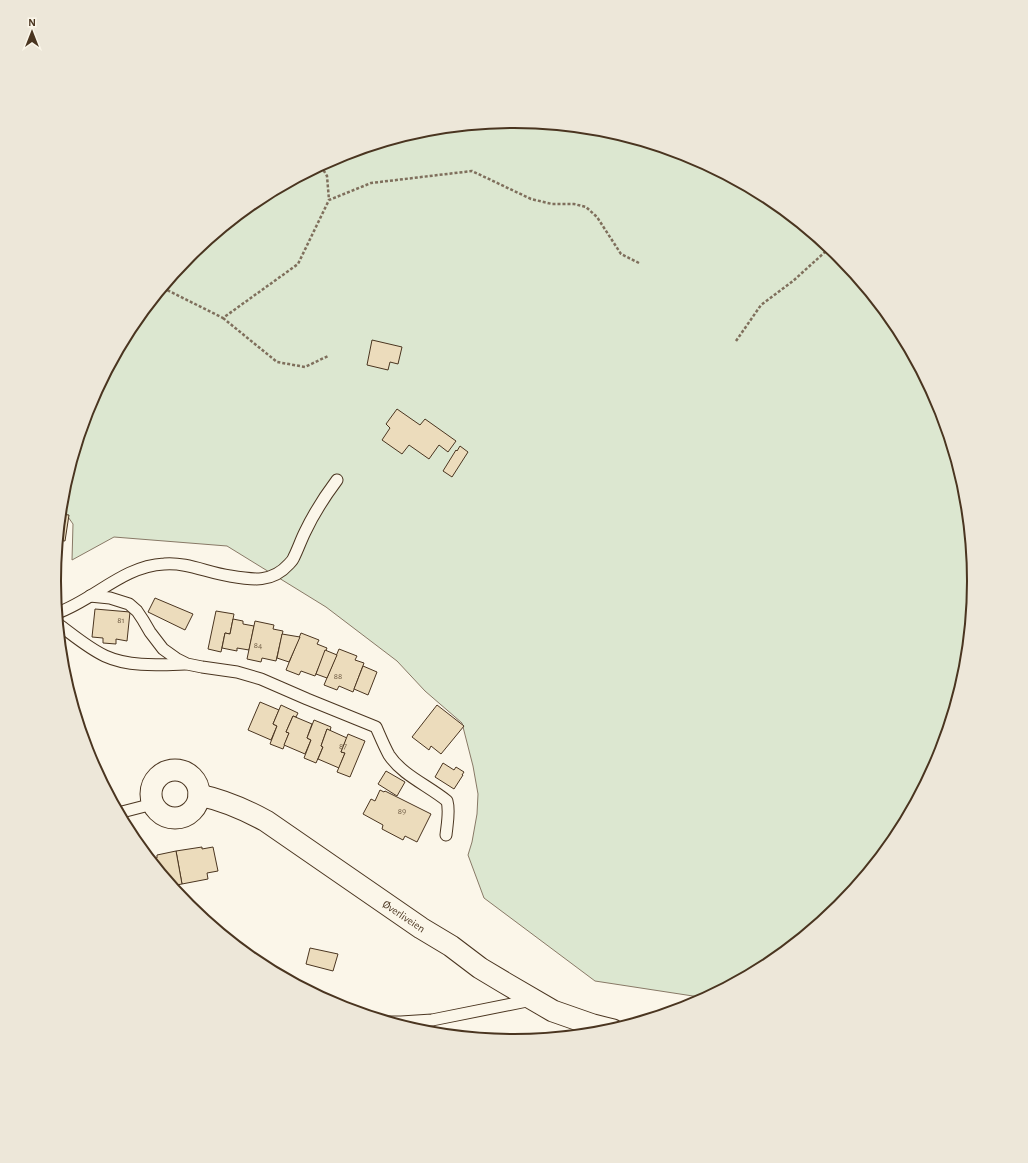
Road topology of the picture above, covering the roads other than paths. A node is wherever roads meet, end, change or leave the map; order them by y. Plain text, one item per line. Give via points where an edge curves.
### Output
1 (337, 480) dead end
2 (90, 596) junction
3 (62, 610) edge
4 (64, 628) edge
5 (187, 664) junction
6 (199, 795) junction
7 (153, 804) junction
8 (124, 811) edge
9 (446, 835) dead end
10 (533, 1000) junction
11 (408, 1022) edge
12 (597, 1027) edge

1 - 2 lane via 314,514 294,558 282,572 267,578 246,579 188,566 164,564 140,568
2 - 3 lane
2 - 5 lane via 110,598 129,604 137,611 163,649 175,659
4 - 5 lane via 103,655 125,663
5 - 9 lane via 237,672 261,679 376,727 389,756 396,764 447,801
6 - 7 street via 196,806 188,814 176,818 165,816
6 - 7 street via 193,777 183,771 170,770 155,780 151,792
6 - 10 street, Øverliveien via 222,800 266,821 480,968
7 - 8 lane
10 - 11 lane via 432,1020
10 - 12 street, Øverliveien via 553,1011

